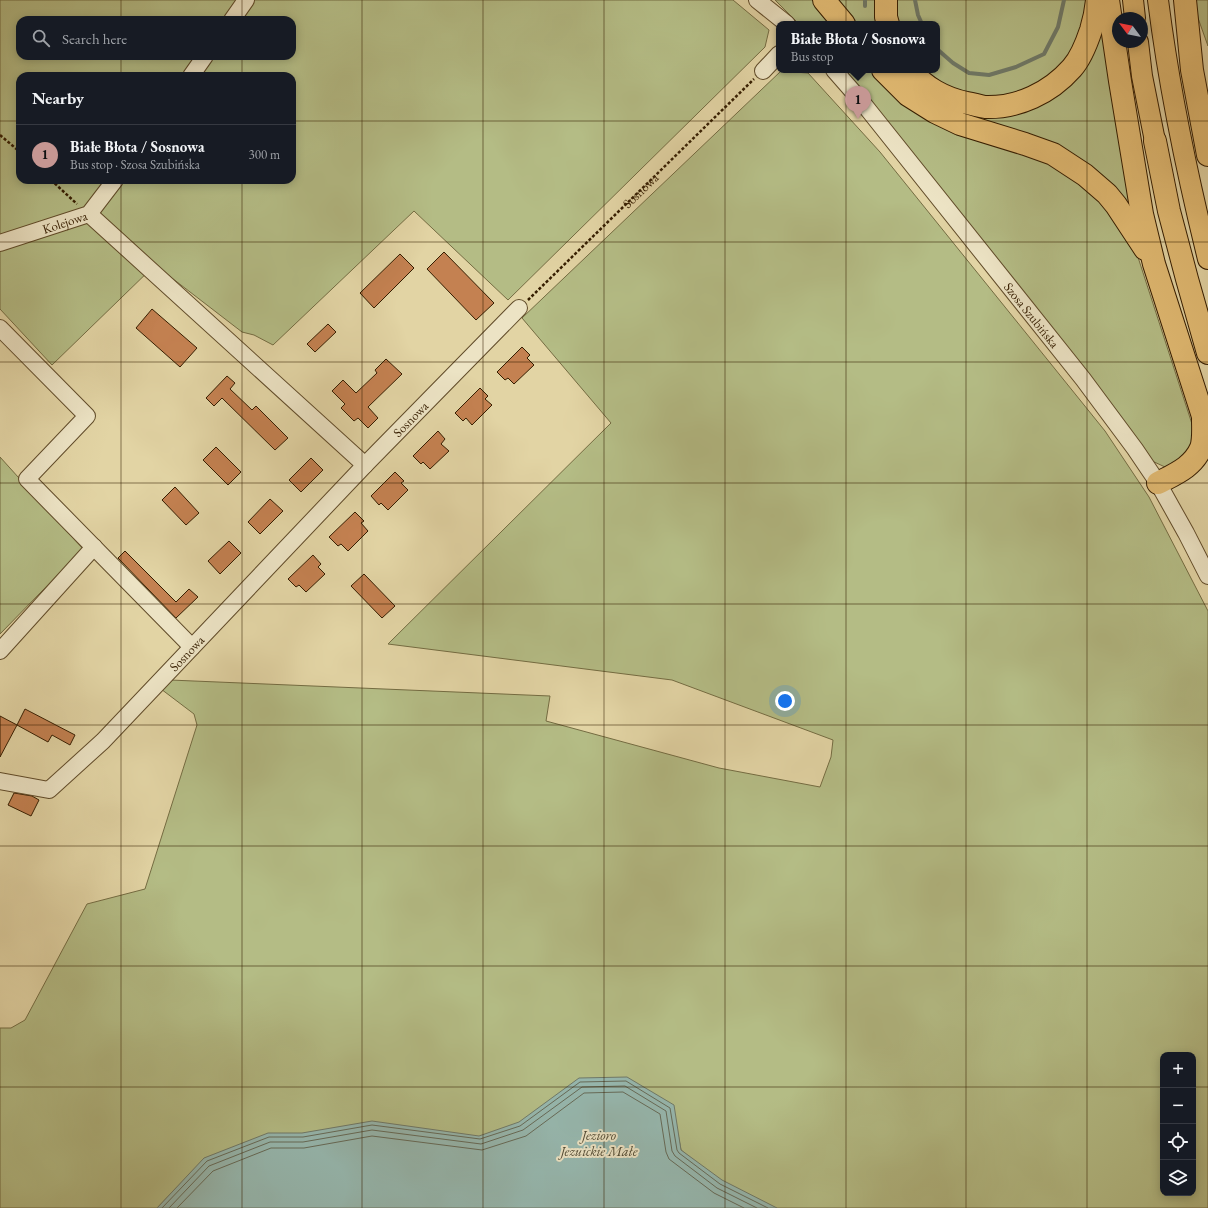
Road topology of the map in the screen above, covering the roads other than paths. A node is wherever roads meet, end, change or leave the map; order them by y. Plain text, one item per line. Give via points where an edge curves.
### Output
1 (246, 0) edge
2 (757, 0) edge
3 (824, 0) edge
4 (886, 0) edge
5 (1097, 0) edge
6 (1108, 0) edge
7 (1133, 0) edge
8 (1158, 0) edge
9 (1186, 3) edge
10 (1134, 12) edge
11 (235, 16) edge
12 (783, 21) edge
13 (842, 21) edge
14 (887, 21) edge
15 (1139, 48) edge
16 (776, 57) edge
17 (203, 60) edge
18 (1208, 68) edge
19 (763, 71) road end
20 (194, 72) edge
21 (837, 73) edge
22 (886, 73) edge
23 (912, 73) edge
24 (1155, 142) joint
25 (1208, 155) edge
26 (112, 184) edge
27 (89, 214) junction
28 (0, 243) edge
29 (1208, 259) edge
30 (1154, 264) junction
31 (519, 308) road end
32 (0, 328) edge
33 (1208, 353) edge
34 (1206, 426) edge
35 (365, 466) junction
36 (1158, 483) junction
37 (94, 547) junction
38 (1208, 576) edge
39 (192, 648) junction
40 (0, 651) edge
41 (0, 781) edge

1 - 11 street
2 - 12 street
3 - 13 highway
4 - 14 highway
5 - 23 highway via 1087,42 1073,68 1053,86 1030,99 1006,106 984,107 957,101 936,92
6 - 30 highway via 1142,214
7 - 10 main road
8 - 29 main road via 1180,139
9 - 18 highway via 1198,47
9 - 25 highway via 1192,70
15 - 24 main road
16 - 19 street
17 - 20 street
21 - 36 street, Szosa Szubińska via 1083,379
22 - 30 highway via 908,95 935,112 960,124 1053,154 1085,175 1116,205
24 - 33 highway via 1169,211
26 - 27 street, Kolejowa
27 - 28 street, Kolejowa
27 - 35 street
30 - 34 highway
31 - 35 street, Sosnowa
32 - 37 street via 87,416 28,479
34 - 36 highway via 1195,459 1185,468
35 - 39 street, Sosnowa
36 - 38 street, Szosa Szubińska
37 - 39 street
37 - 40 street
39 - 41 street, Sosnowa via 103,741 49,790

